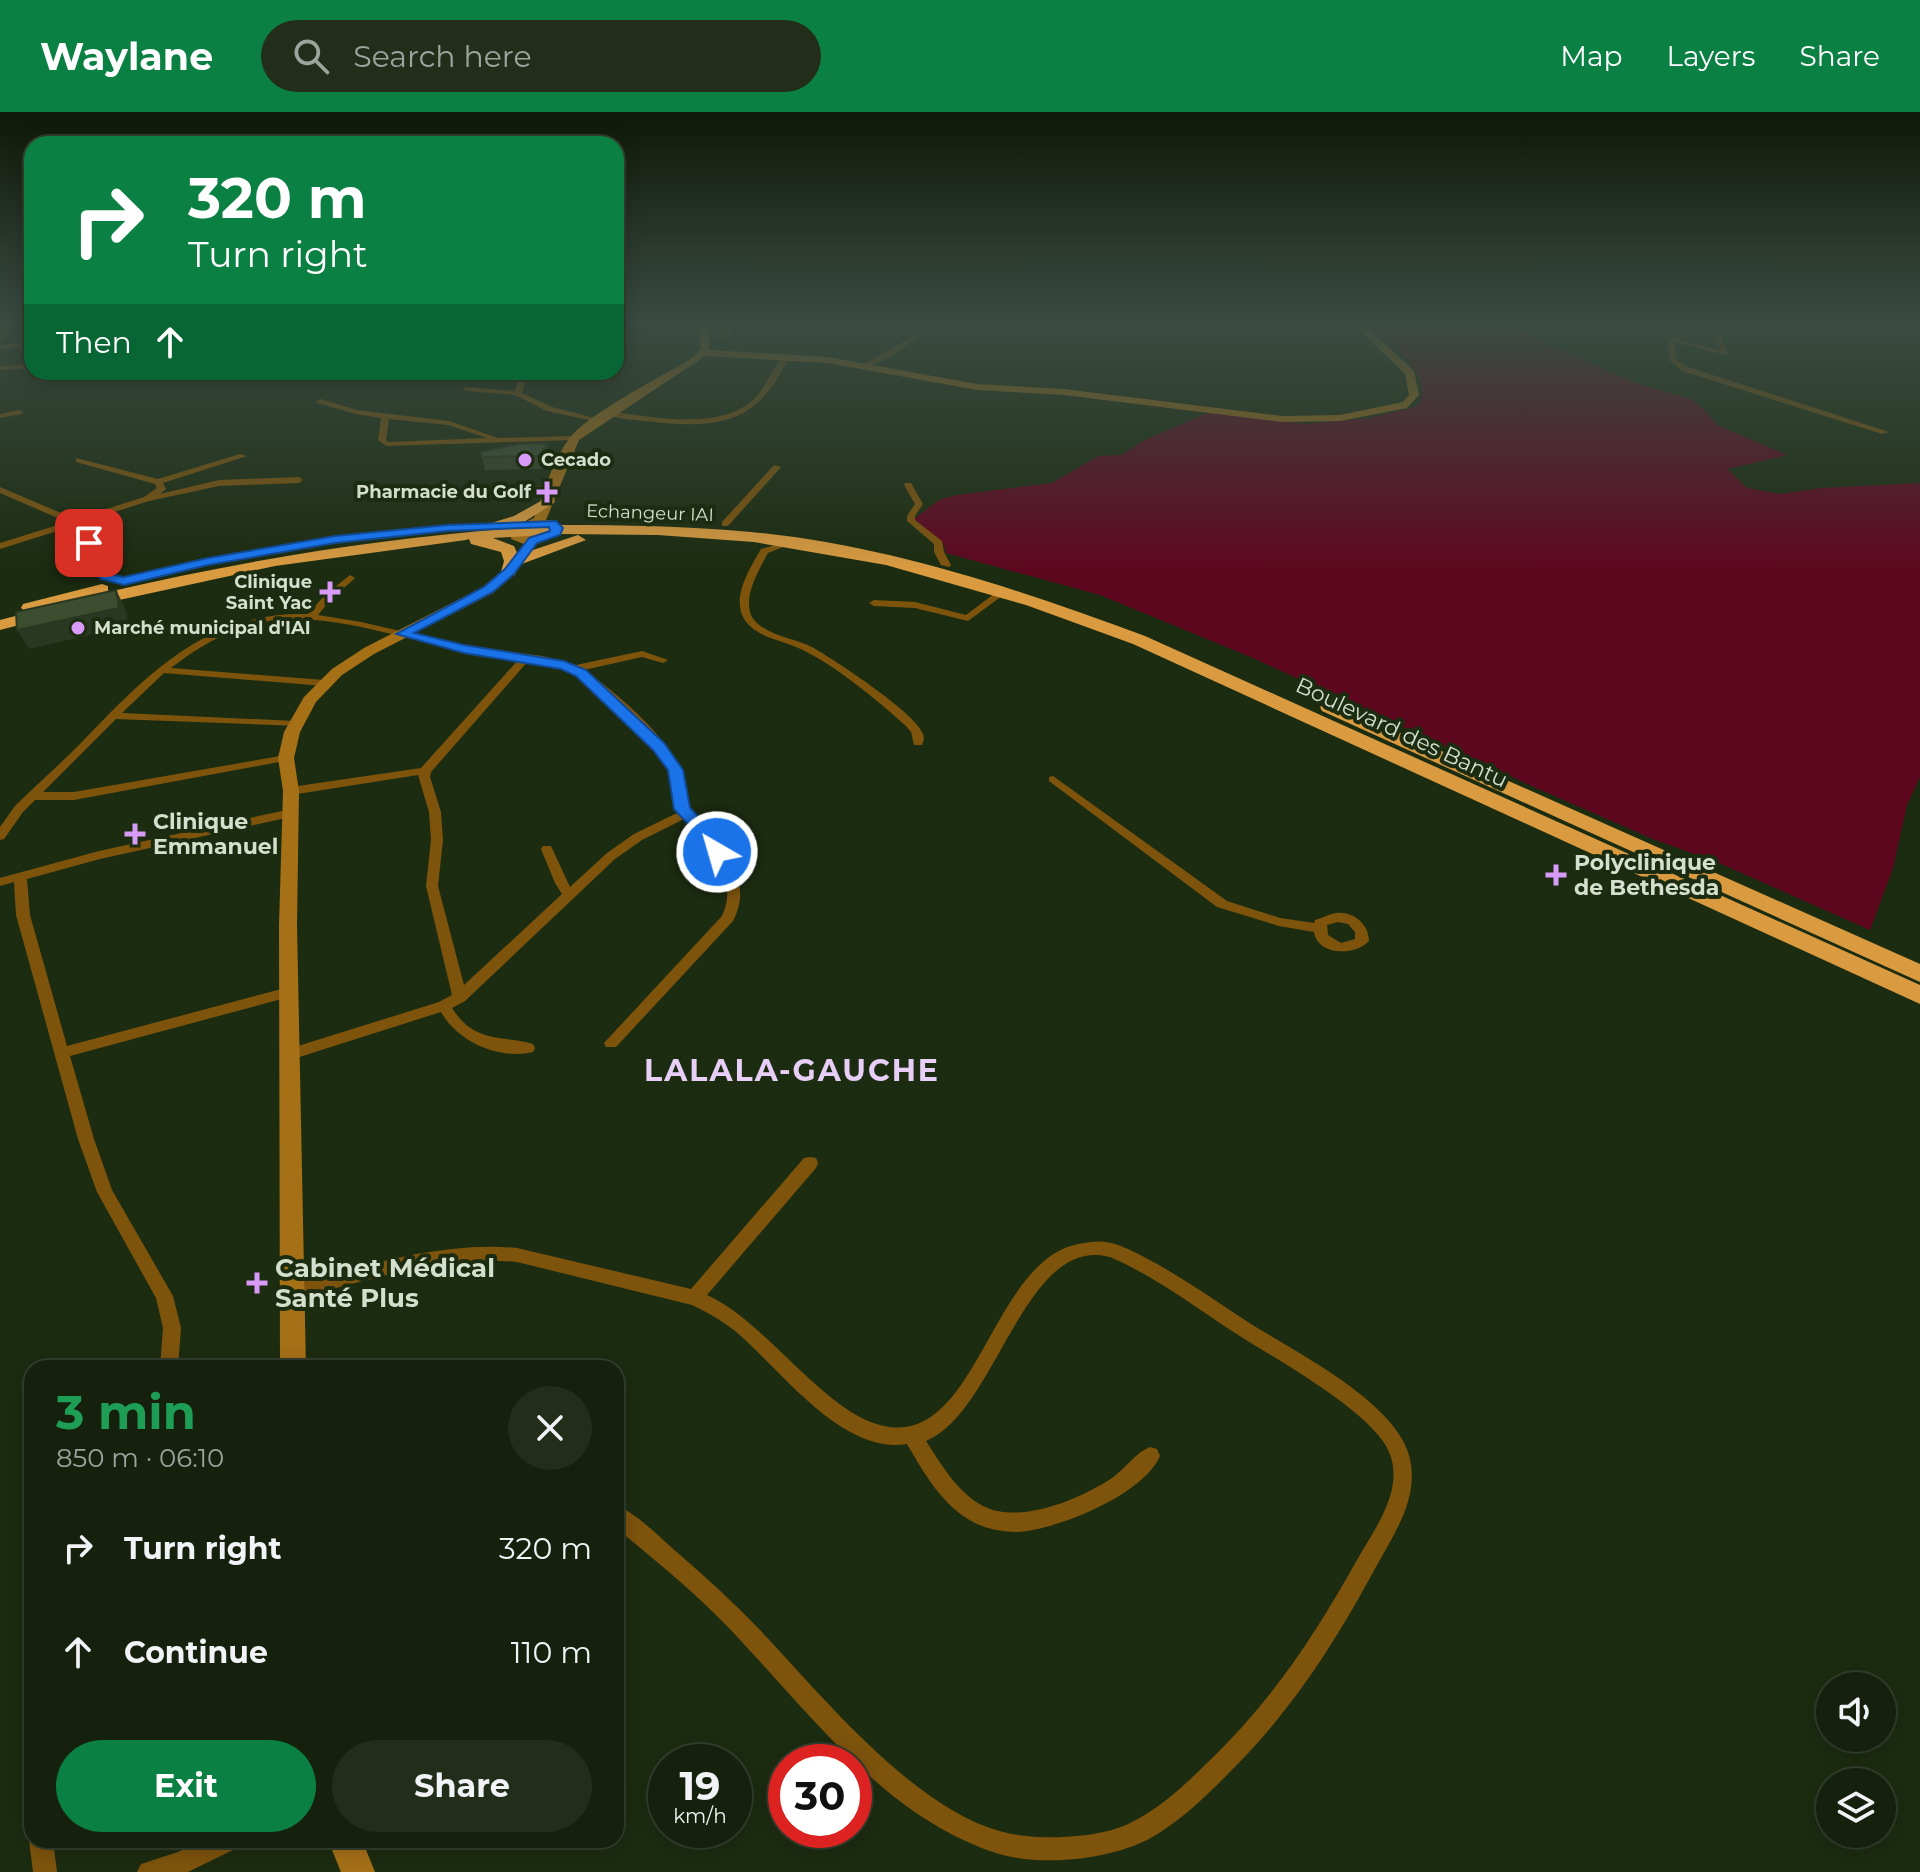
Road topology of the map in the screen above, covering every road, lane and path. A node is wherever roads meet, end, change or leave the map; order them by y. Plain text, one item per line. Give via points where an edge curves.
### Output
1 (334, 405) edge
2 (544, 405) edge
3 (622, 405) edge
4 (748, 405) edge
5 (1171, 405) edge
6 (1406, 405) edge
7 (1800, 405) edge
8 (19, 412) dead end
9 (608, 413) junction
10 (0, 416) edge
11 (385, 416) junction
12 (598, 420) junction
13 (1885, 432) dead end
14 (575, 438) junction
15 (499, 439) junction
16 (243, 456) dead end
17 (79, 460) dead end
18 (777, 467) dead end
19 (299, 480) dead end
20 (158, 482) junction
21 (908, 485) dead end
22 (0, 490) edge
23 (437, 494) dead end
24 (147, 499) junction
25 (75, 522) junction
26 (725, 524) junction
27 (535, 530) junction
28 (478, 534) junction
29 (599, 538) junction
30 (0, 546) edge
31 (778, 547) junction
32 (851, 549) joint
33 (943, 570) junction
34 (103, 574) joint
35 (165, 576) junction
36 (350, 578) dead end
37 (131, 581) junction
38 (1001, 593) junction
39 (874, 603) dead end
40 (0, 616) edge
41 (24, 618) junction
42 (310, 618) junction
43 (0, 625) edge
44 (402, 634) junction
45 (525, 659) junction
46 (663, 660) dead end
47 (574, 669) junction
48 (161, 670) junction
49 (324, 683) junction
50 (114, 716) junction
51 (295, 724) junction
52 (918, 743) dead end
53 (286, 758) junction
54 (425, 771) junction
55 (1053, 779) dead end
56 (291, 791) junction
57 (31, 796) junction
58 (19, 809) junction
59 (0, 810) edge
60 (291, 813) junction
61 (685, 814) junction
62 (0, 836) edge
63 (547, 849) dead end
64 (20, 877) junction
65 (0, 882) edge
66 (569, 894) junction
67 (1318, 928) dead end
68 (1920, 974) edge
69 (289, 992) junction
70 (1920, 995) edge
71 (460, 997) junction
72 (444, 1006) junction
73 (611, 1043) dead end
74 (528, 1048) dead end
75 (61, 1053) junction
76 (290, 1054) junction
77 (810, 1163) dead end
78 (294, 1291) junction
79 (694, 1298) junction
80 (170, 1360) edge
81 (293, 1360) edge
82 (913, 1436) junction
83 (1150, 1456) dead end
84 (624, 1521) edge
85 (42, 1848) edge
86 (212, 1848) edge
87 (348, 1848) edge
88 (45, 1872) edge
89 (149, 1872) edge
90 (358, 1872) edge

1 - 11 street
2 - 12 street
3 - 9 street
4 - 9 street via 734,415 684,420
5 - 6 street via 1283,419 1340,418
7 - 13 street
8 - 10 street
9 - 12 street
11 - 15 street via 449,423
11 - 15 street via 386,444
12 - 14 street
14 - 15 street
14 - 27 street
16 - 20 street
17 - 20 street
18 - 26 street
19 - 24 street via 219,483
20 - 24 street via 162,489
21 - 33 street via 919,502 911,521 939,543
22 - 25 street
23 - 27 street via 475,490
24 - 25 street
25 - 30 street
25 - 34 street
26 - 27 highway via 567,518
26 - 33 highway via 856,541 906,552
27 - 28 highway
27 - 28 highway via 519,519
27 - 28 highway via 512,555
27 - 29 highway
27 - 29 highway via 559,544
27 - 44 street via 488,590
28 - 35 highway via 335,539
28 - 41 highway via 310,559
29 - 31 highway
31 - 33 highway
31 - 52 street via 764,551 749,584 745,611 751,622 850,676 907,721
32 - 33 highway, Boulevard des Bantu
32 - 35 highway, Echangeur IAI via 673,532 499,532 331,550
33 - 38 highway, Boulevard des Bantu
33 - 68 highway, Boulevard des Bantu via 1064,599 1259,675
34 - 37 highway
35 - 37 highway
35 - 41 highway
36 - 42 street
37 - 40 highway
38 - 39 street via 968,618 915,605
38 - 70 highway, Boulevard des Bantu via 1068,613 1199,666
41 - 43 highway
42 - 44 street
42 - 48 street via 246,623 197,644
44 - 45 street
44 - 49 street
45 - 47 street
45 - 54 street
46 - 47 street via 642,654
47 - 61 street via 658,747 675,770
48 - 49 street
48 - 50 street
49 - 51 street
50 - 51 street
50 - 57 street
51 - 53 street
53 - 56 street
53 - 57 street via 74,796
54 - 56 street
54 - 71 street via 437,840 432,886
55 - 67 street via 1222,904
56 - 60 street
57 - 58 street
58 - 59 street
58 - 62 street
60 - 64 street
60 - 69 street
61 - 66 street via 626,844
61 - 73 street via 707,835 735,885 736,903 728,918
63 - 66 street
64 - 65 street
64 - 75 street via 23,915
66 - 71 street
69 - 75 street
69 - 76 street
71 - 72 street
72 - 74 street via 464,1034
72 - 76 street
75 - 80 street via 105,1192 164,1296 172,1328
76 - 78 street
77 - 79 street
78 - 79 street via 415,1261 495,1253
78 - 81 street
79 - 82 street via 719,1309 845,1417 890,1437
82 - 83 street via 960,1501 981,1516 1014,1522 1089,1503
82 - 84 street via 936,1425 963,1399 1021,1299 1048,1267 1092,1246 1110,1249 1161,1276 1375,1418 1398,1446 1403,1482 1389,1523 1322,1643 1271,1712 1184,1800 1132,1836 1065,1849 1000,1843 940,1817 892,1780 725,1609
85 - 88 street
86 - 89 street
87 - 90 street

